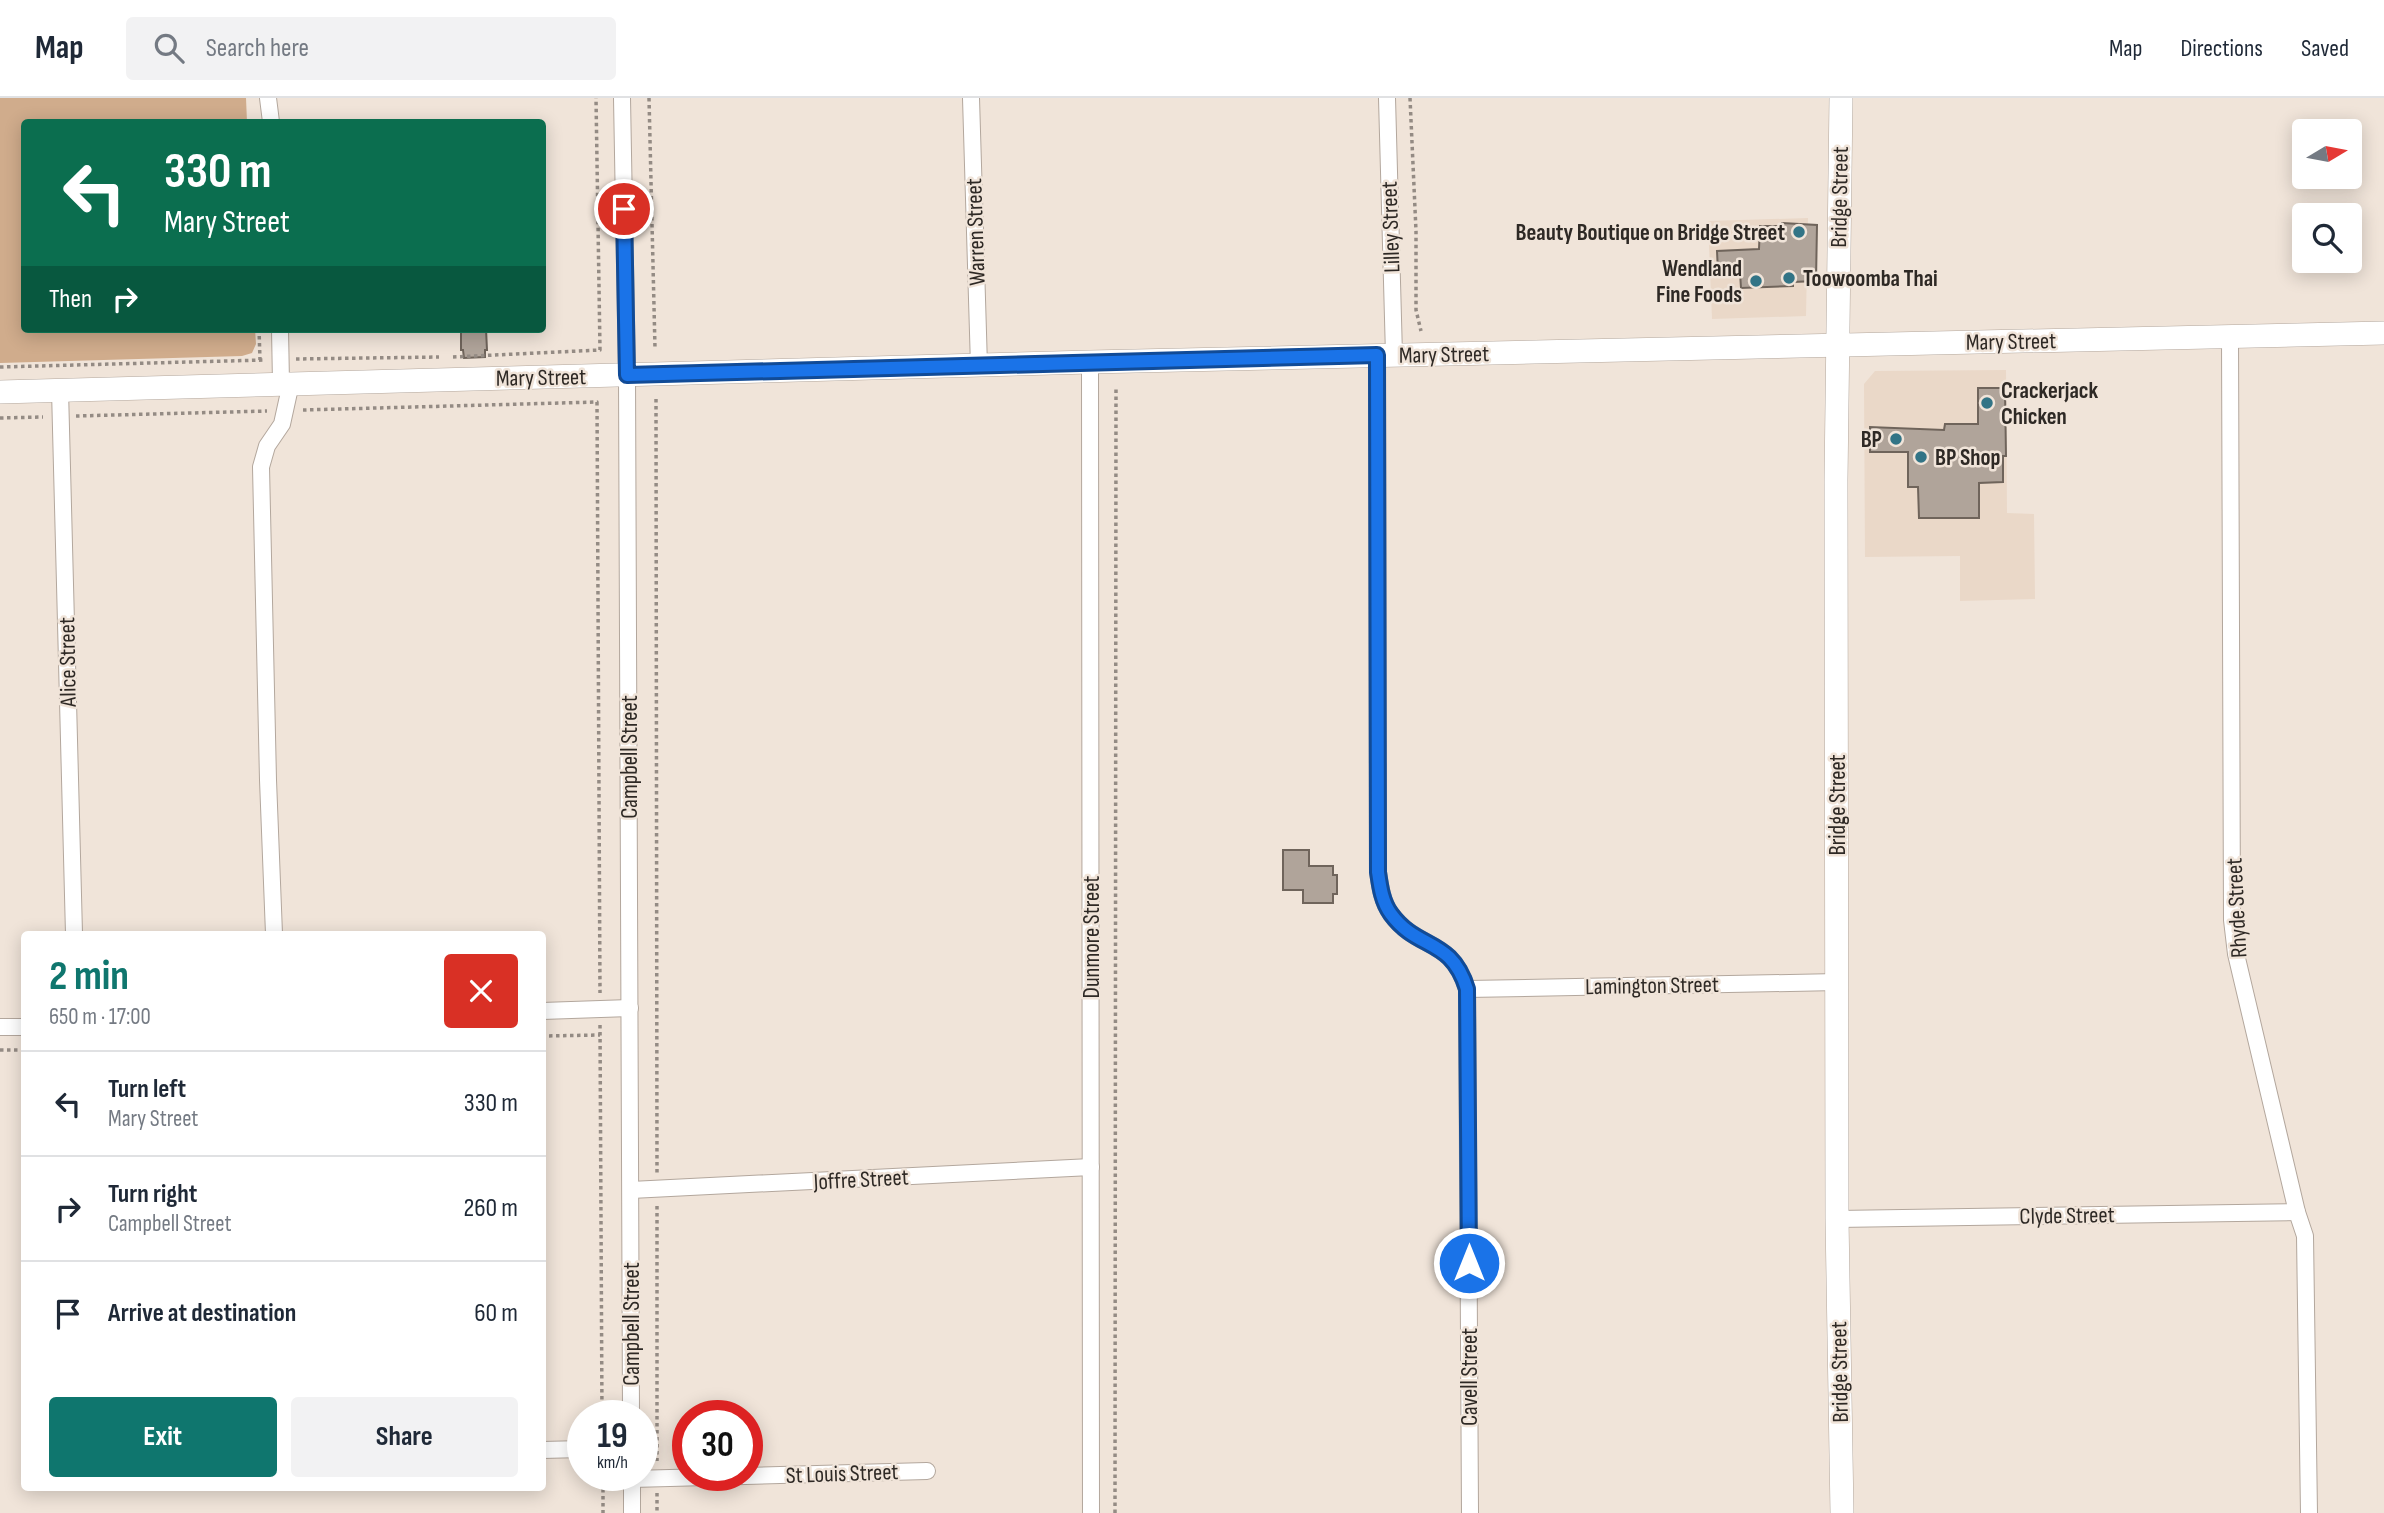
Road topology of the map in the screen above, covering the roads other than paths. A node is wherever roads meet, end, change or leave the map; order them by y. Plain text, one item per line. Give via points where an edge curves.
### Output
1 (268, 98) edge
2 (622, 98) edge
3 (971, 98) edge
4 (1387, 98) edge
5 (1840, 98) edge
6 (271, 119) edge
7 (280, 333) edge
8 (2384, 333) edge
9 (2230, 337) junction
10 (1836, 344) junction
11 (1385, 355) junction
12 (1090, 362) junction
13 (979, 366) junction
14 (627, 375) junction
15 (286, 383) junction
16 (60, 390) junction
17 (0, 392) edge
18 (74, 931) edge
19 (274, 931) edge
20 (1838, 982) junction
21 (1467, 989) junction
22 (630, 1008) junction
23 (546, 1011) edge
24 (0, 1027) edge
25 (21, 1027) edge
26 (1091, 1167) junction
27 (631, 1190) junction
28 (2297, 1212) junction
29 (1837, 1219) junction
30 (631, 1400) edge
31 (567, 1449) edge
32 (546, 1450) edge
33 (927, 1471) dead end
34 (658, 1478) edge
35 (632, 1491) edge
36 (632, 1513) edge
37 (1091, 1513) edge
38 (1470, 1513) edge
39 (1842, 1513) edge
40 (2309, 1513) edge

1 - 6 street
2 - 14 street, Campbell Street
3 - 13 street, Warren Street
4 - 11 street, Lilley Street
5 - 10 street, Bridge Street
7 - 15 street
8 - 9 street, Mary Street
9 - 10 street, Mary Street
9 - 28 street, Rhyde Street via 2233,935
10 - 11 street, Mary Street
10 - 20 street, Bridge Street
11 - 12 street, Mary Street
11 - 21 street, Cavell Street via 1381,894 1390,913 1414,935 1451,957
12 - 13 street, Mary Street
12 - 26 street, Dunmore Street
13 - 14 street, Mary Street
14 - 15 street, Mary Street
14 - 22 street, Campbell Street
15 - 16 street, Mary Street
15 - 19 street via 282,424 267,446 261,467
16 - 17 street, Mary Street
16 - 18 street, Alice Street
20 - 21 street, Lamington Street
20 - 29 street, Bridge Street
21 - 38 street, Cavell Street
22 - 23 street
22 - 27 street, Campbell Street
24 - 25 street
26 - 27 street, Joffre Street
26 - 37 street, Dunmore Street
27 - 30 street, Campbell Street
28 - 29 street, Clyde Street
28 - 40 street, Rhyde Street via 2306,1256
29 - 39 street, Bridge Street
31 - 32 street
33 - 34 street, St Louis Street
35 - 36 street

